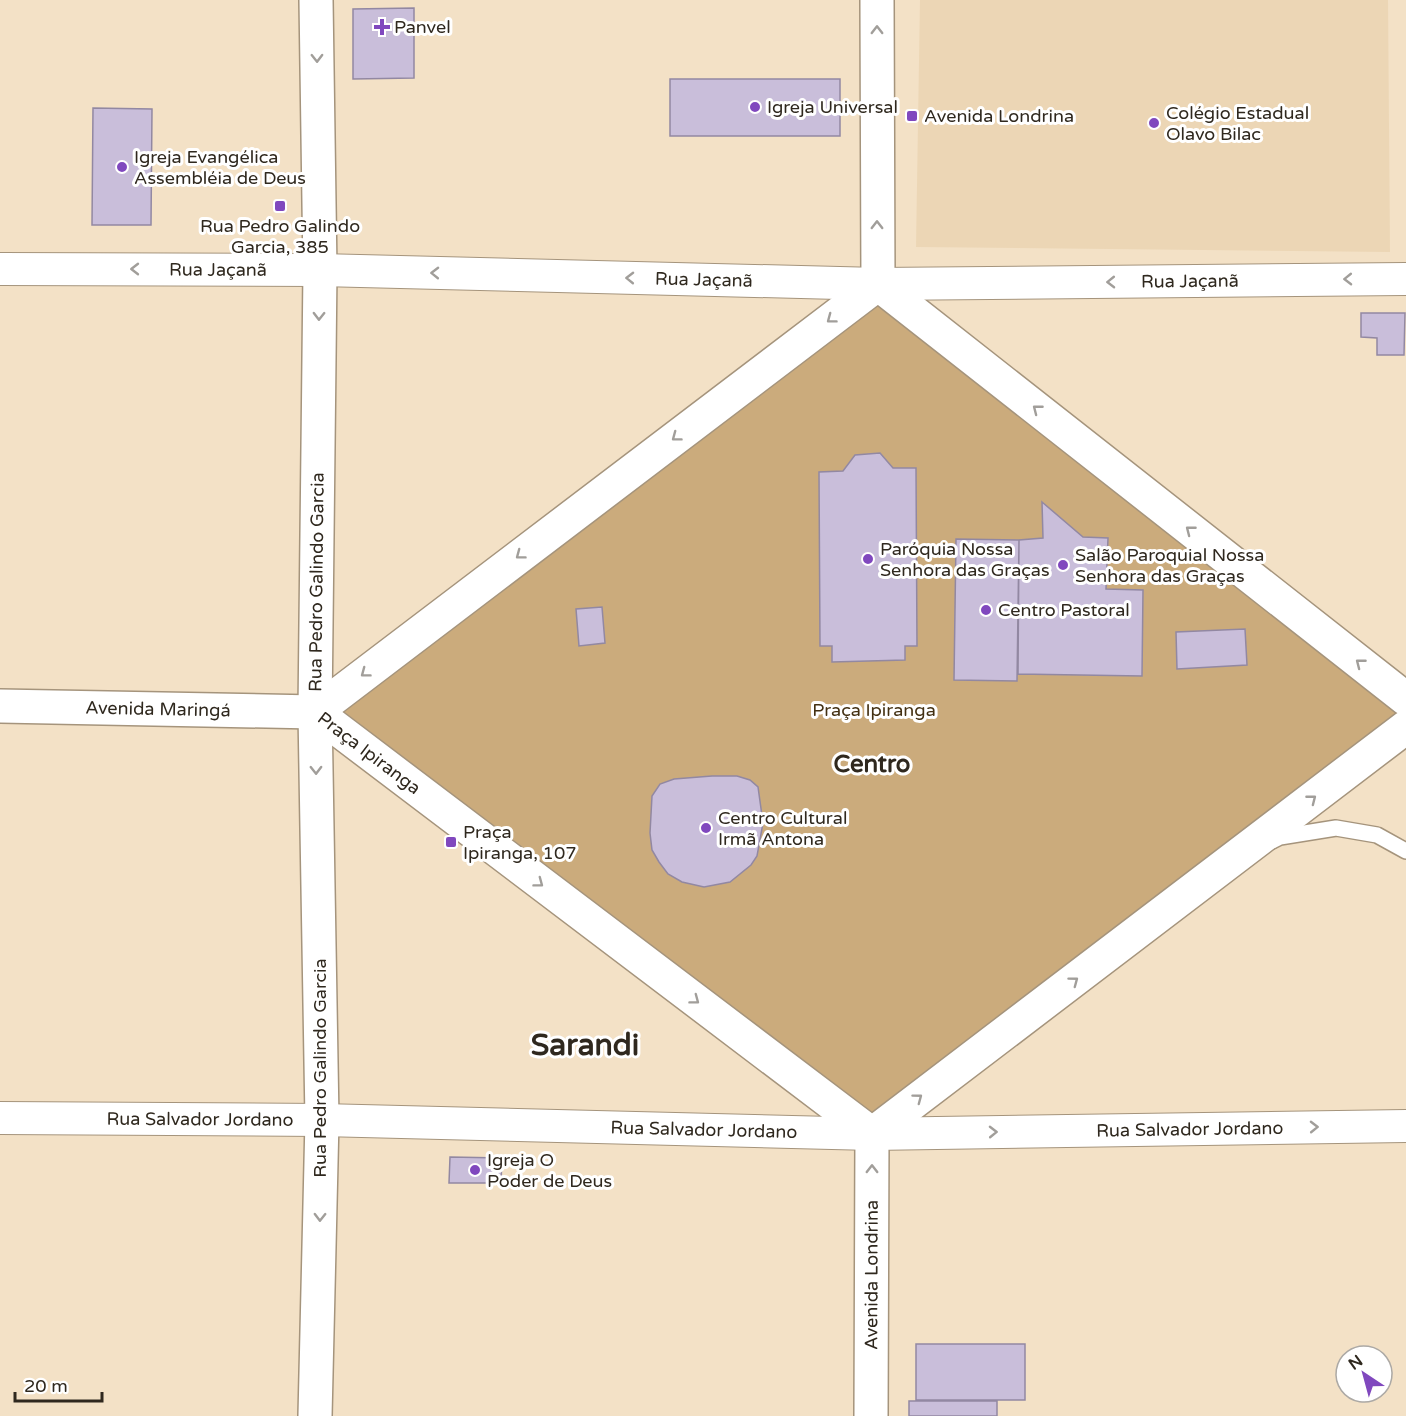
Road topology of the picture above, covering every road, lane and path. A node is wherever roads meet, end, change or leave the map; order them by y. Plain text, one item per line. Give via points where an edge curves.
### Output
1 (316, 0) edge
2 (877, 0) edge
3 (0, 269) edge
4 (320, 270) junction
5 (1406, 279) edge
6 (878, 284) junction
7 (1406, 699) edge
8 (0, 706) edge
9 (315, 712) junction
10 (1406, 727) edge
11 (1406, 851) edge
12 (1224, 866) junction
13 (0, 1118) edge
14 (322, 1120) junction
15 (1406, 1126) edge
16 (872, 1134) junction
17 (315, 1416) edge
18 (872, 1416) edge

1 -> 4 street, Rua Pedro Galindo Garcia
6 -> 2 street
4 -> 3 street, Rua Jaçanã
6 -> 4 street, Rua Jaçanã
4 -> 9 street, Rua Pedro Galindo Garcia
5 -> 6 street, Rua Jaçanã
7 -> 6 street
6 -> 9 street, Praça Ipiranga
8 - 9 street, Avenida Maringá
9 -> 14 street, Rua Pedro Galindo Garcia
9 -> 16 street, Praça Ipiranga
12 -> 10 street
11 - 12 lane via 1377,835 1336,828 1280,837
16 -> 12 street
13 - 14 street, Rua Salvador Jordano
14 - 16 street, Rua Salvador Jordano
14 -> 17 street, Rua Pedro Galindo Garcia
16 -> 15 street, Rua Salvador Jordano
18 -> 16 street, Avenida Londrina

